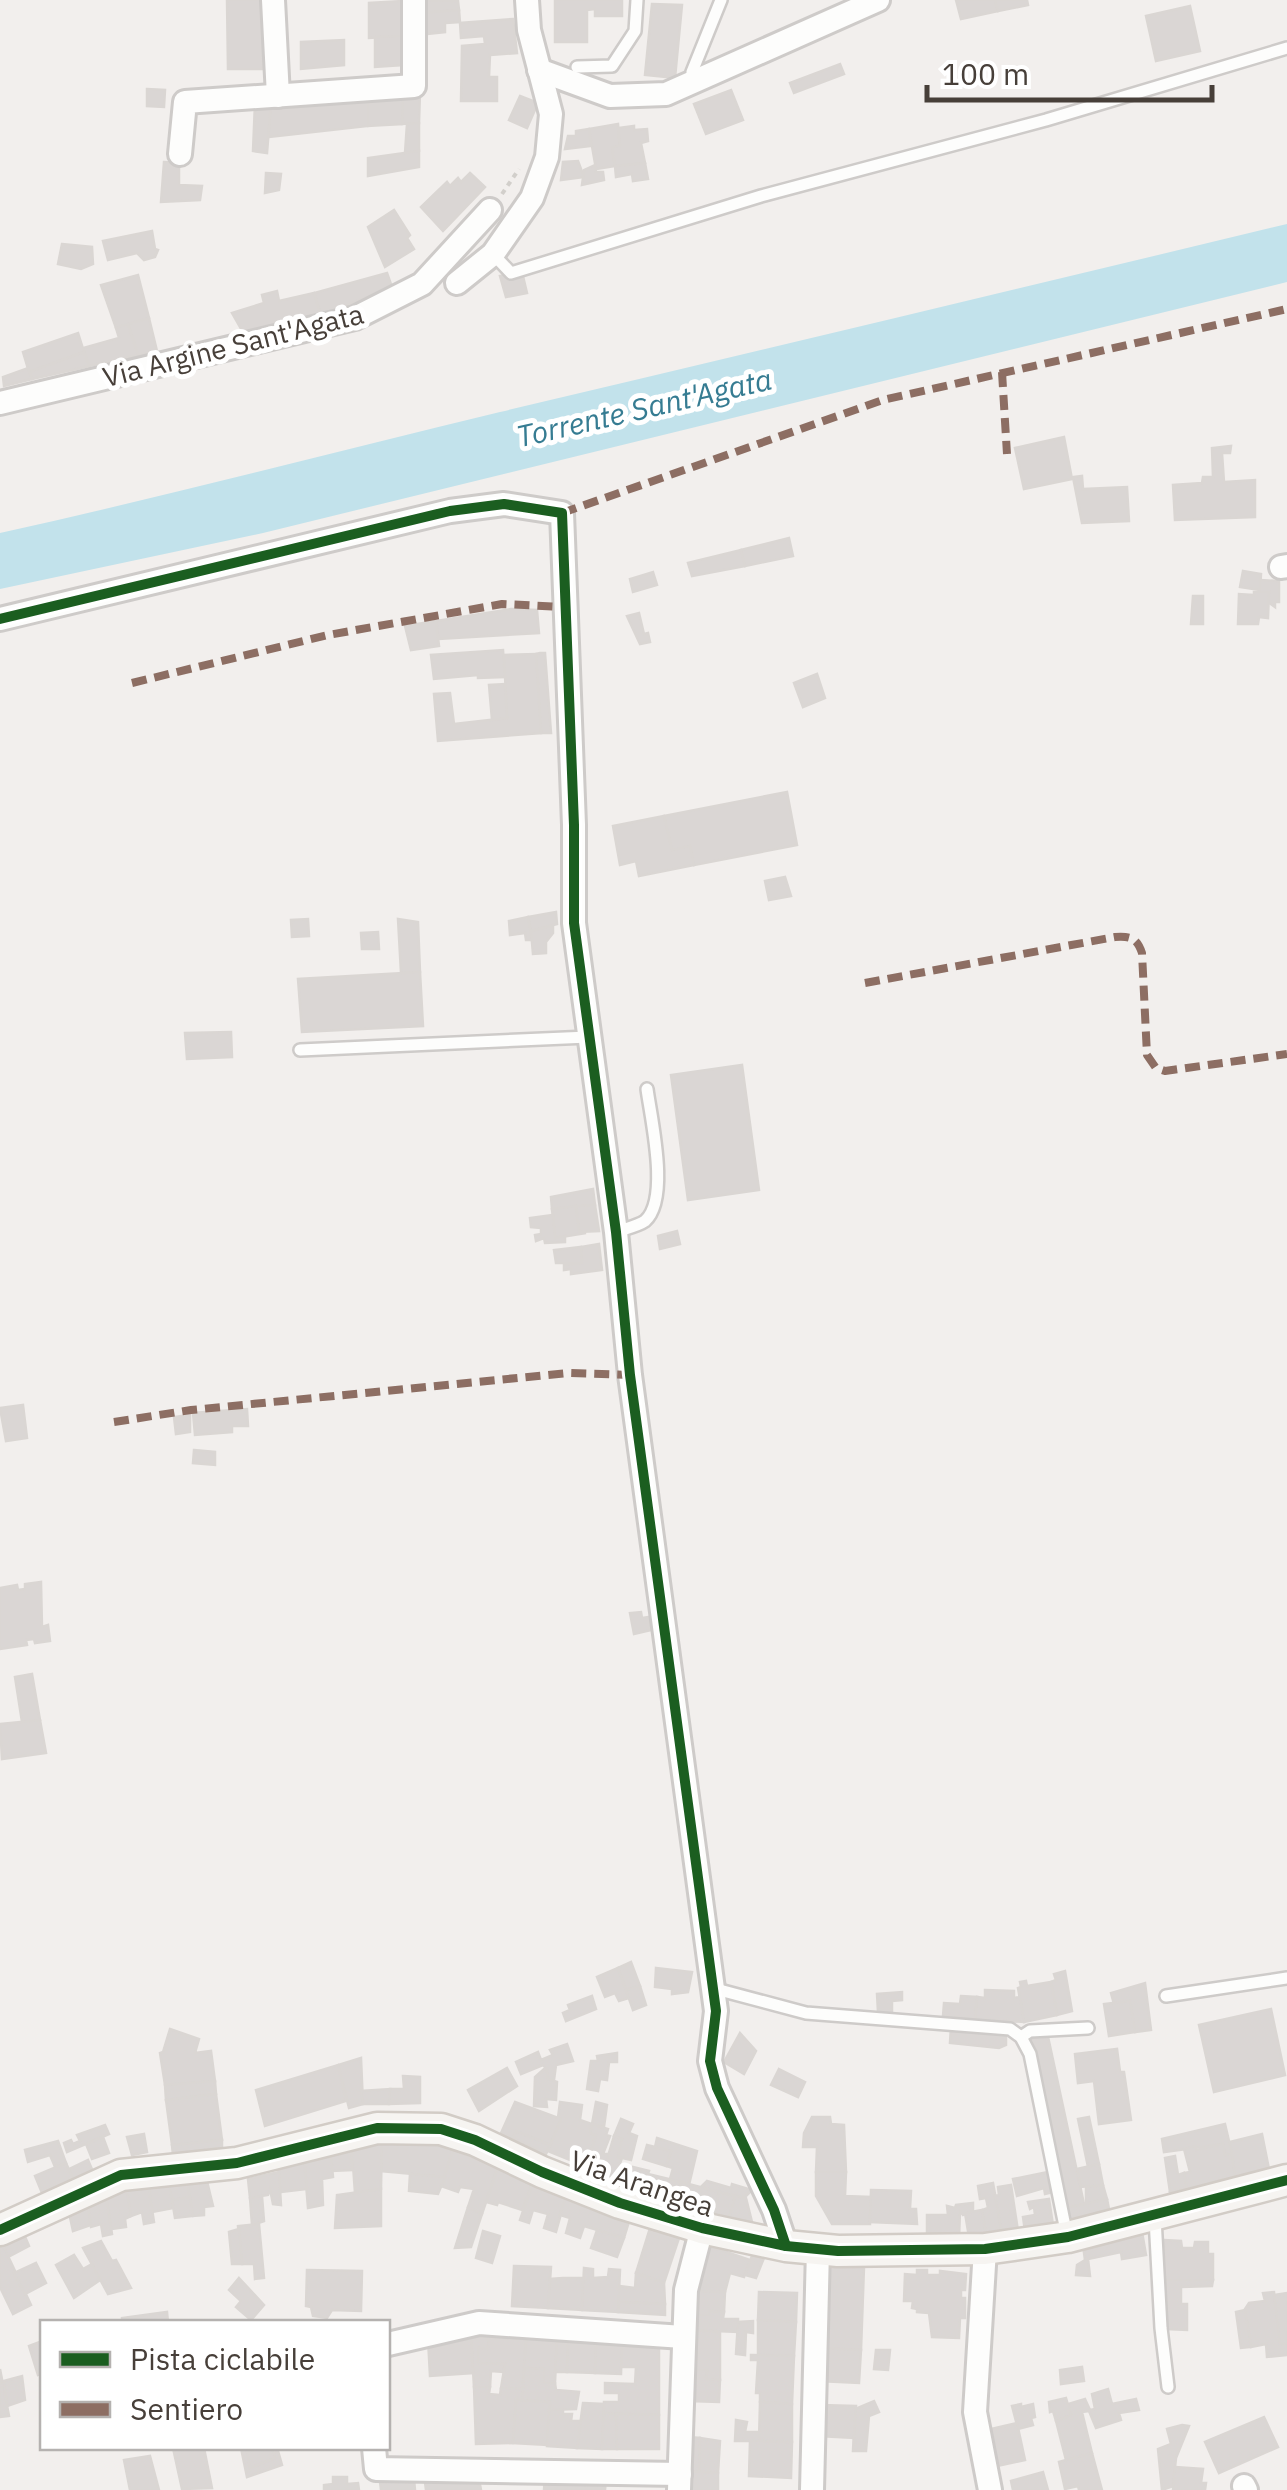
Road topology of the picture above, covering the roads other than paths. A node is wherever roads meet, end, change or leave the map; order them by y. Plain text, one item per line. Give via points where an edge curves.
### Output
1 (273, 0) edge
2 (414, 0) edge
3 (527, 0) edge
4 (637, 0) edge
5 (721, 0) edge
6 (878, 0) edge
7 (1287, 48) edge
8 (577, 66) dead end
9 (538, 70) junction
10 (692, 72) dead end
11 (278, 96) junction
12 (180, 154) dead end
13 (490, 210) dead end
14 (493, 254) junction
15 (457, 283) dead end
16 (0, 403) edge
17 (0, 619) edge
18 (588, 1037) junction
19 (300, 1050) dead end
20 (647, 1089) dead end
21 (616, 1232) junction
22 (1287, 1978) edge
23 (712, 1988) junction
24 (1166, 1996) dead end
25 (1088, 2028) dead end
26 (1020, 2036) junction
27 (1287, 2180) edge
28 (1154, 2213) junction
29 (702, 2228) junction
30 (0, 2230) edge
31 (1068, 2237) junction
32 (786, 2246) junction
33 (818, 2249) junction
34 (985, 2249) junction
35 (683, 2336) junction
36 (390, 2344) edge
37 (1168, 2387) dead end
38 (374, 2450) edge
39 (680, 2482) edge
40 (812, 2490) edge
41 (990, 2490) edge

1 - 11 street
2 - 11 street via 414,86
3 - 9 street
4 - 8 lane via 635,31 612,66
5 - 10 lane
6 - 9 street via 666,94 610,96
7 - 14 lane via 511,273
9 - 14 street via 551,114 547,157 532,198
11 - 12 street via 185,102
13 - 16 street, Via Argine Sant'Agata via 422,284 355,318
14 - 15 street
17 - 18 street via 450,511 504,504 562,513 574,923
18 - 19 lane
18 - 21 street
20 - 21 lane via 656,1203 644,1222
21 - 23 street
22 - 24 lane
23 - 26 lane via 806,2013 1010,2029
23 - 32 street via 710,2061 717,2088
25 - 26 lane
26 - 31 lane via 1030,2054
27 - 28 street, Via Arangea
28 - 31 street, Via Arangea
28 - 37 lane
29 - 30 street, Via Arangea via 620,2203 475,2140 441,2130 378,2128 236,2163 121,2175
29 - 32 street, Via Arangea
29 - 35 street via 686,2290
31 - 34 street, Via Arangea
32 - 33 street, Via Arangea
33 - 34 street, Via Arangea
33 - 40 street
34 - 41 street via 975,2412
35 - 36 street via 480,2323
35 - 39 street
38 - 39 street via 376,2469

